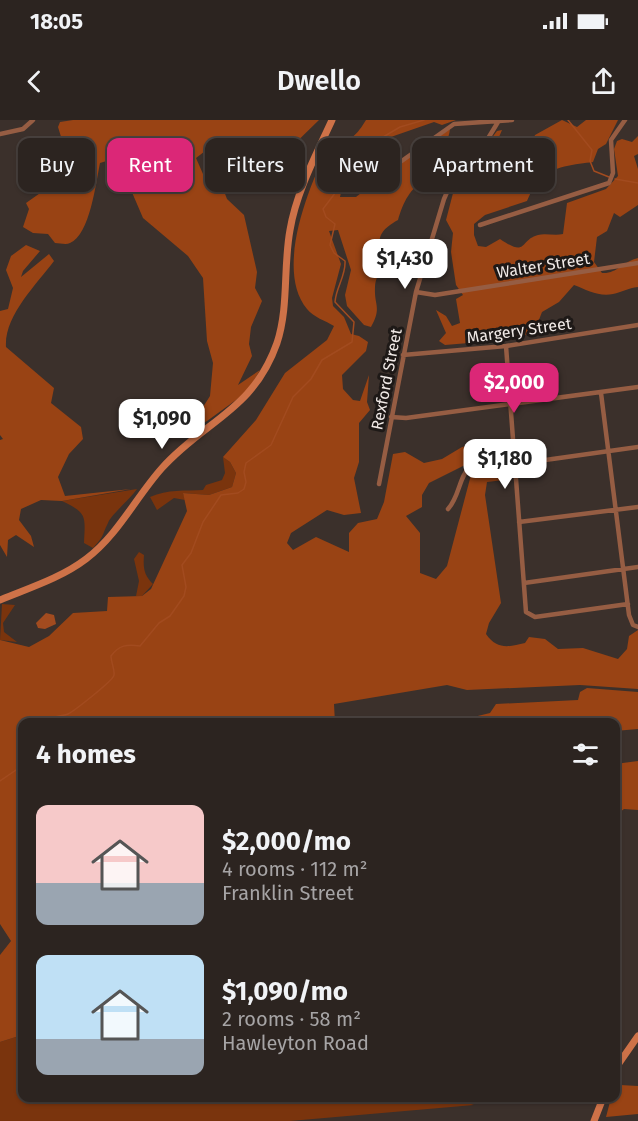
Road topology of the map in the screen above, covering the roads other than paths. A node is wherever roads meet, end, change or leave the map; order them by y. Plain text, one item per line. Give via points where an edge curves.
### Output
1 (33, 120) edge
2 (332, 120) edge
3 (512, 120) edge
4 (625, 120) edge
5 (498, 122) junction
6 (0, 133) edge
7 (400, 162) edge
8 (480, 225) dead end
9 (638, 263) edge
10 (416, 292) junction
11 (638, 325) edge
12 (506, 346) junction
13 (403, 355) junction
14 (638, 387) edge
15 (601, 393) junction
16 (510, 403) junction
17 (391, 417) junction
18 (638, 447) edge
19 (608, 451) junction
20 (515, 462) junction
21 (379, 484) dead end
22 (638, 507) edge
23 (448, 509) dead end
24 (616, 510) junction
25 (519, 522) junction
26 (638, 567) edge
27 (625, 569) junction
28 (524, 583) junction
29 (0, 600) edge
30 (628, 604) junction
31 (638, 627) edge
32 (638, 1036) edge
33 (620, 1062) edge
34 (601, 1102) edge
35 (594, 1121) edge

1 - 6 street via 23,129
2 - 29 street via 291,222 284,313 277,343 247,397 168,461 87,558
3 - 5 street
4 - 8 street via 611,140 613,173 609,183
5 - 7 street via 460,122
5 - 10 street, Rexford Street via 484,145 449,185
9 - 10 street, Walter Street via 435,295
10 - 13 street, Rexford Street
11 - 12 street, Margery Street
12 - 13 street, Margery Street
12 - 16 street
13 - 17 street, Rexford Street
14 - 15 street
15 - 16 street
15 - 19 street
16 - 17 street
16 - 20 street
17 - 21 street, Rexford Street
18 - 19 street
19 - 20 street
19 - 24 street
20 - 23 street via 471,465
20 - 25 street
22 - 24 street
24 - 25 street
24 - 27 street
25 - 28 street
26 - 27 street
27 - 28 street
27 - 30 street
28 - 30 street via 525,606 531,616
30 - 31 street via 631,622
32 - 33 street
34 - 35 street

